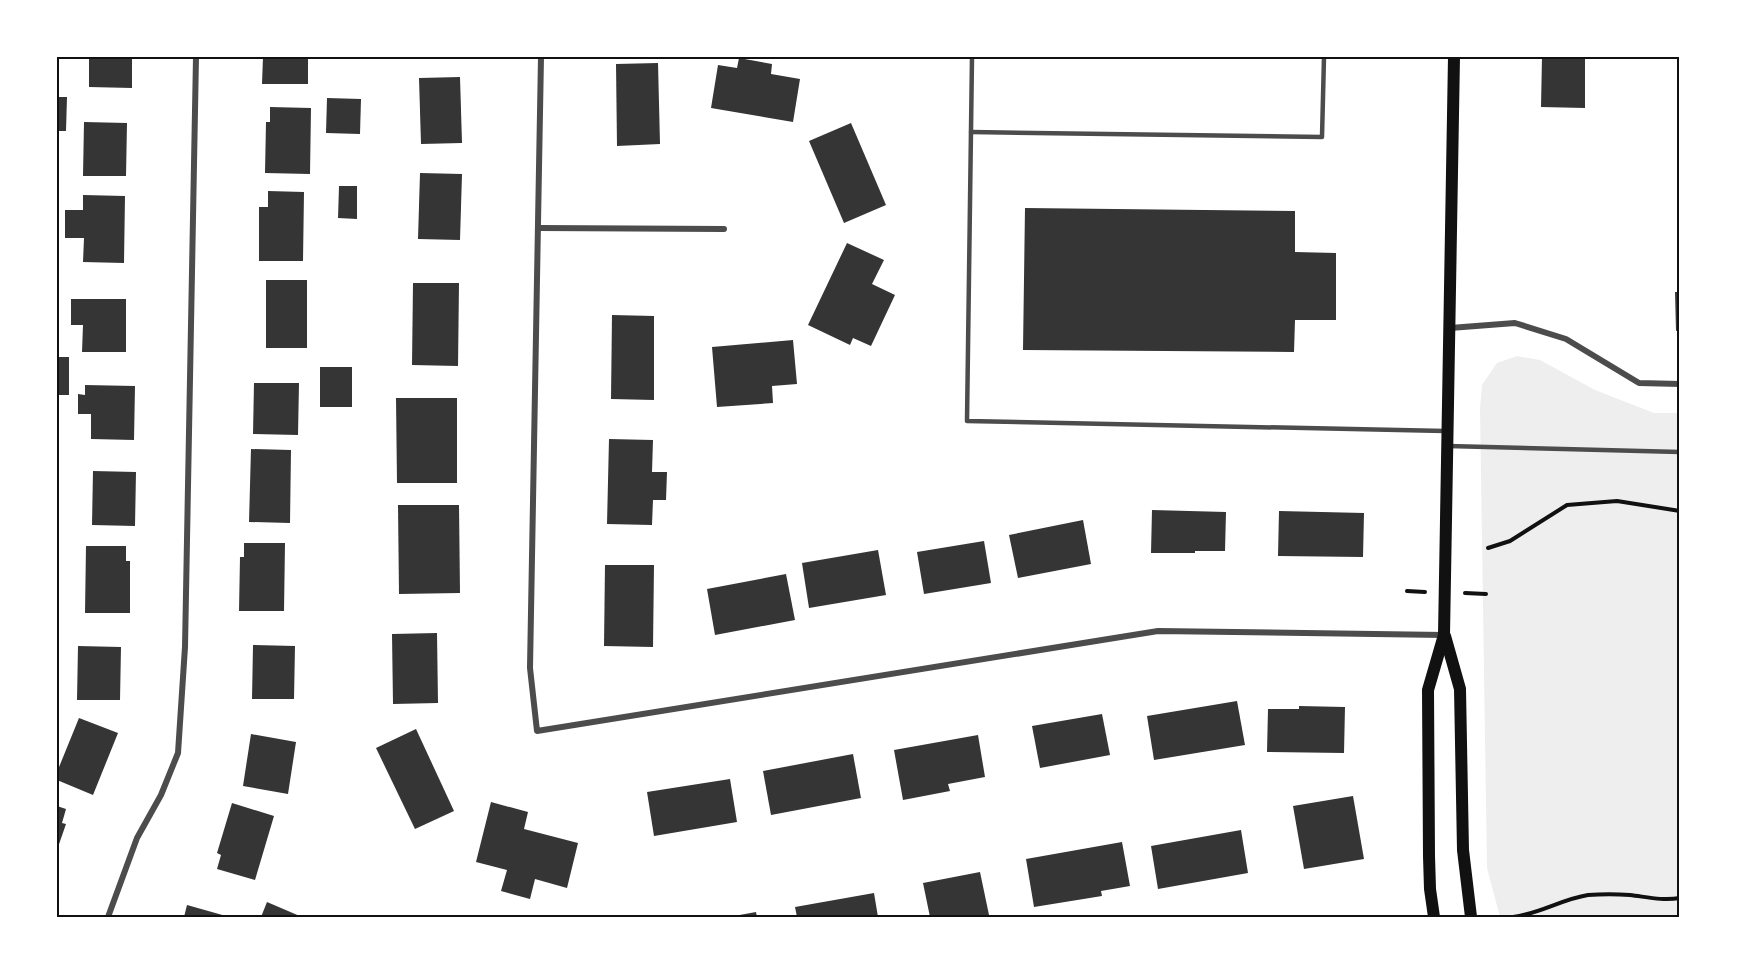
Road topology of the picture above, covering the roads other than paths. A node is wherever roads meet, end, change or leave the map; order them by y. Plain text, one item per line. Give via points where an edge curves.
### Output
1 (196, 57) edge
2 (542, 57) edge
3 (972, 57) edge
4 (1324, 57) edge
5 (1454, 57) edge
6 (971, 132) junction
7 (539, 228) junction
8 (724, 229) dead end
9 (1449, 328) junction
10 (1680, 384) edge
11 (1448, 431) junction
12 (1448, 446) junction
13 (1680, 452) edge
14 (1444, 635) junction
15 (108, 917) edge
16 (1434, 917) edge
17 (1471, 917) edge

1 - 15 street via 185,647 178,753 137,838
2 - 7 street
3 - 6 lane
4 - 6 lane via 1323,137
5 - 9 main road
6 - 11 lane via 967,421
7 - 8 street
7 - 14 street via 530,668 537,731 1158,631
9 - 10 street via 1515,323 1566,339 1639,383
9 - 11 main road
11 - 12 main road
12 - 13 lane
12 - 14 main road
14 - 16 main road via 1428,690 1429,856
14 - 17 main road via 1461,689 1463,850

